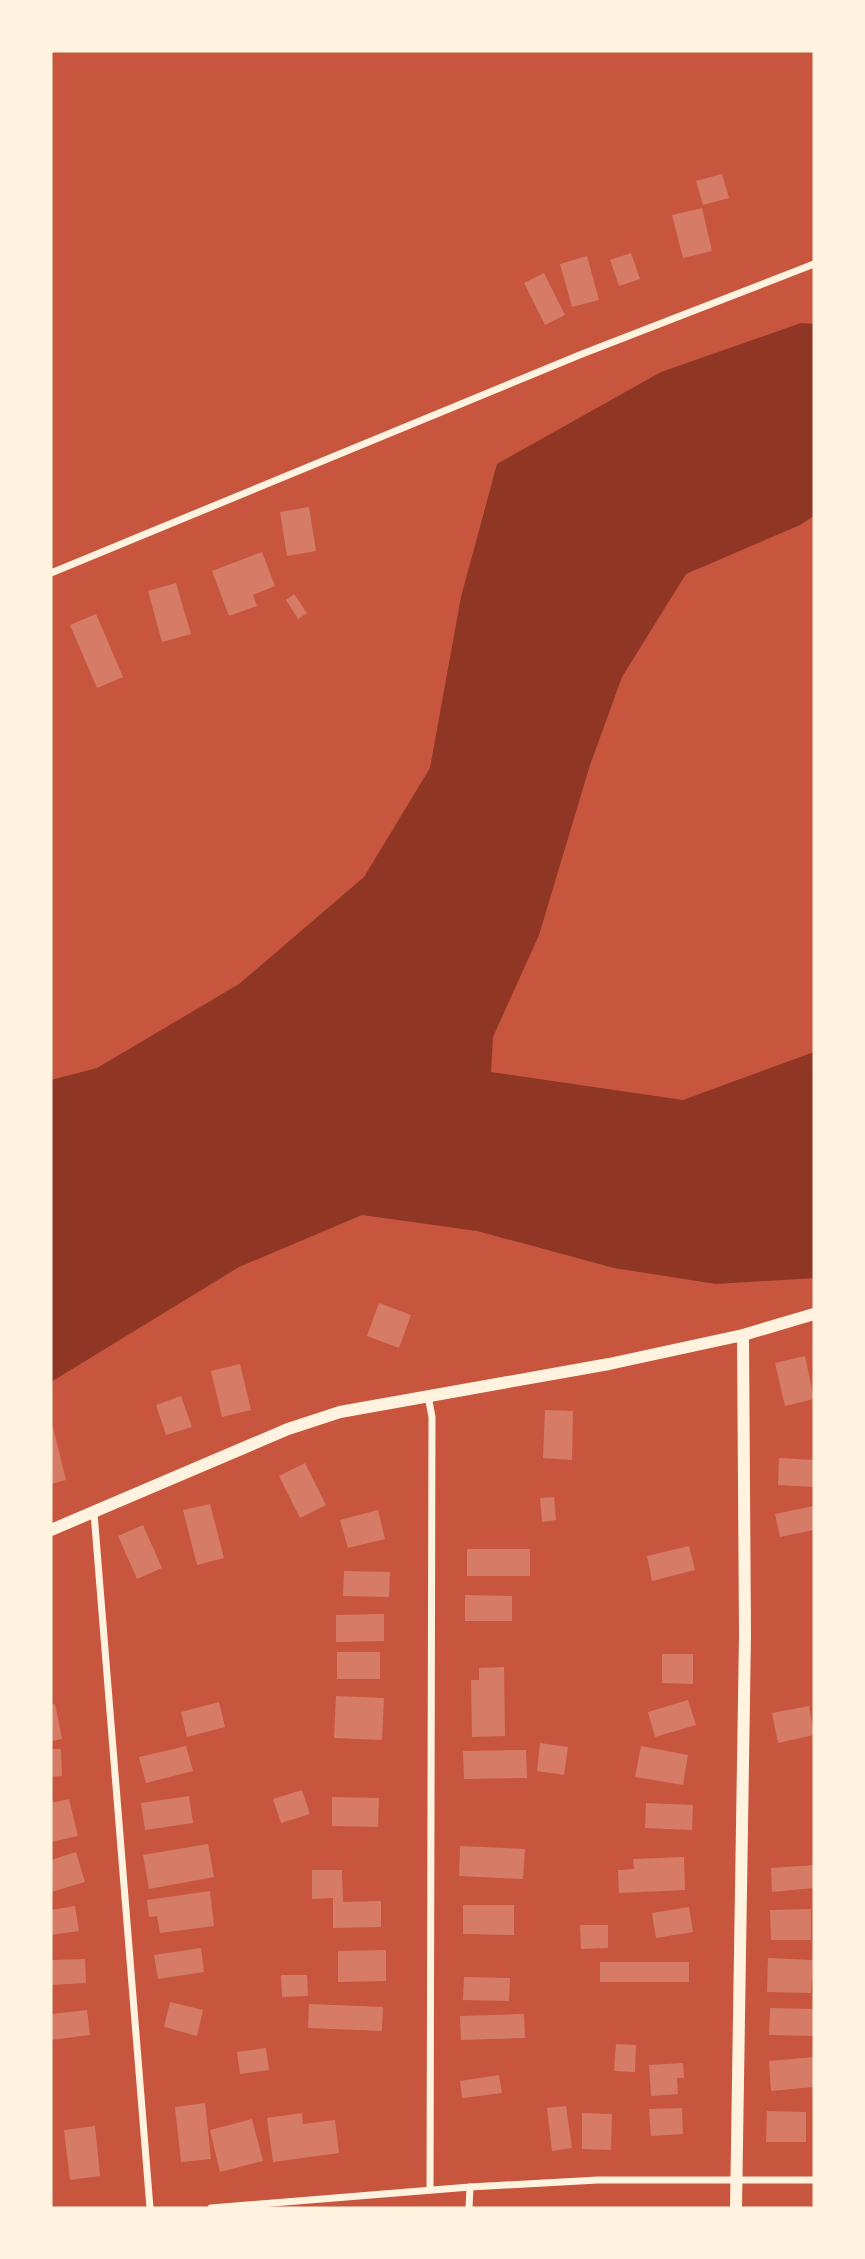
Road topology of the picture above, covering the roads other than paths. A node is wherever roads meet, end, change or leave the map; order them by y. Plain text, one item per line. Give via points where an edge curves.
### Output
1 (814, 264) edge
2 (51, 573) edge
3 (814, 1314) edge
4 (743, 1335) junction
5 (428, 1396) junction
6 (94, 1513) junction
7 (51, 1530) edge
8 (737, 2179) junction
9 (814, 2180) edge
10 (470, 2187) junction
11 (430, 2190) junction
12 (150, 2208) edge
13 (211, 2208) edge
14 (470, 2208) edge
15 (736, 2208) edge

1 - 2 street via 582,354
3 - 4 street
4 - 5 street
4 - 8 street via 746,1635
5 - 6 street via 341,1412 288,1429
5 - 11 street via 432,1416
6 - 7 street
6 - 12 street
8 - 9 street
8 - 10 street
8 - 15 street
10 - 11 street
10 - 14 street
11 - 13 street

